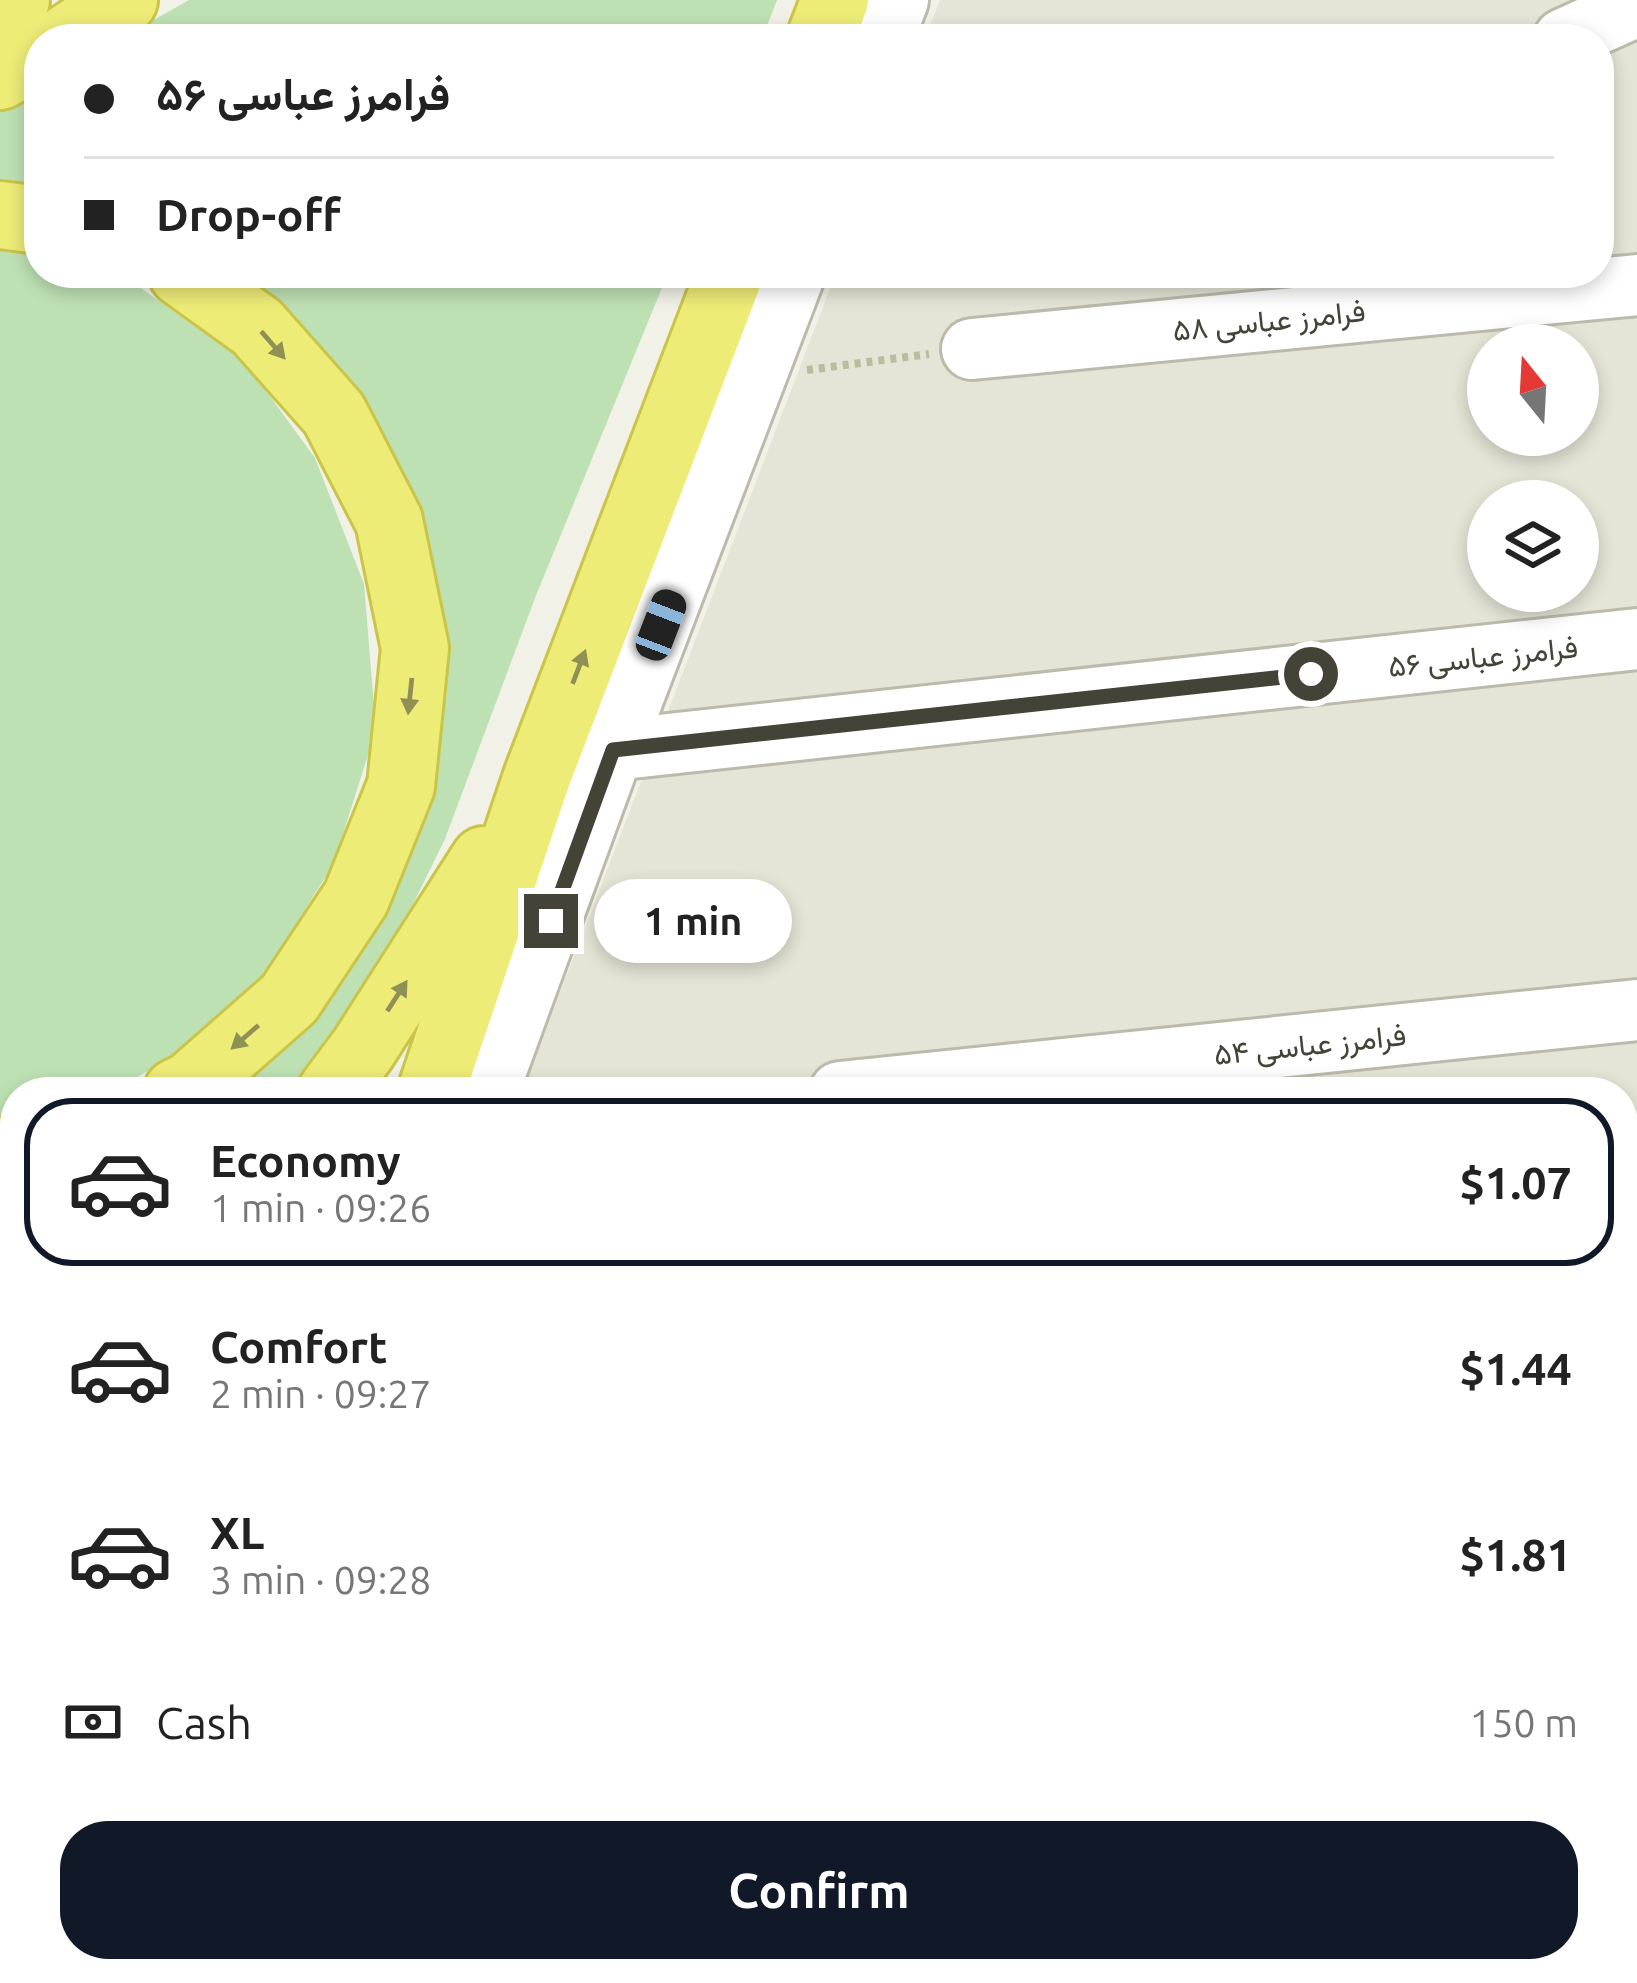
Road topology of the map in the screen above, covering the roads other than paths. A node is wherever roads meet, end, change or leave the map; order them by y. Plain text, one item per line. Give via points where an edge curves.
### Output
1 (16, 0) edge
2 (124, 0) edge
3 (1637, 6) edge
4 (0, 8) edge
5 (88, 24) edge
6 (1597, 24) edge
7 (203, 288) edge
8 (724, 288) edge
9 (789, 288) edge
10 (1606, 288) edge
11 (972, 349) road end
12 (1637, 639) edge
13 (613, 750) junction
14 (537, 777) junction
15 (1637, 1010) edge
16 (199, 1077) edge
17 (342, 1077) edge
18 (436, 1077) edge
19 (493, 1077) edge
20 (986, 1077) edge

1 - 4 highway
2 - 5 highway
3 - 6 street
7 -> 16 highway via 257,327 334,414 389,521 415,648 401,786 356,898 289,999
14 -> 8 highway
9 - 13 street
10 - 11 street, فرامرز عباسی ۵۸
12 - 13 street, فرامرز عباسی ۵۶
13 - 19 street
17 -> 14 highway
14 - 18 highway
15 - 20 street, فرامرز عباسی ۵۴

